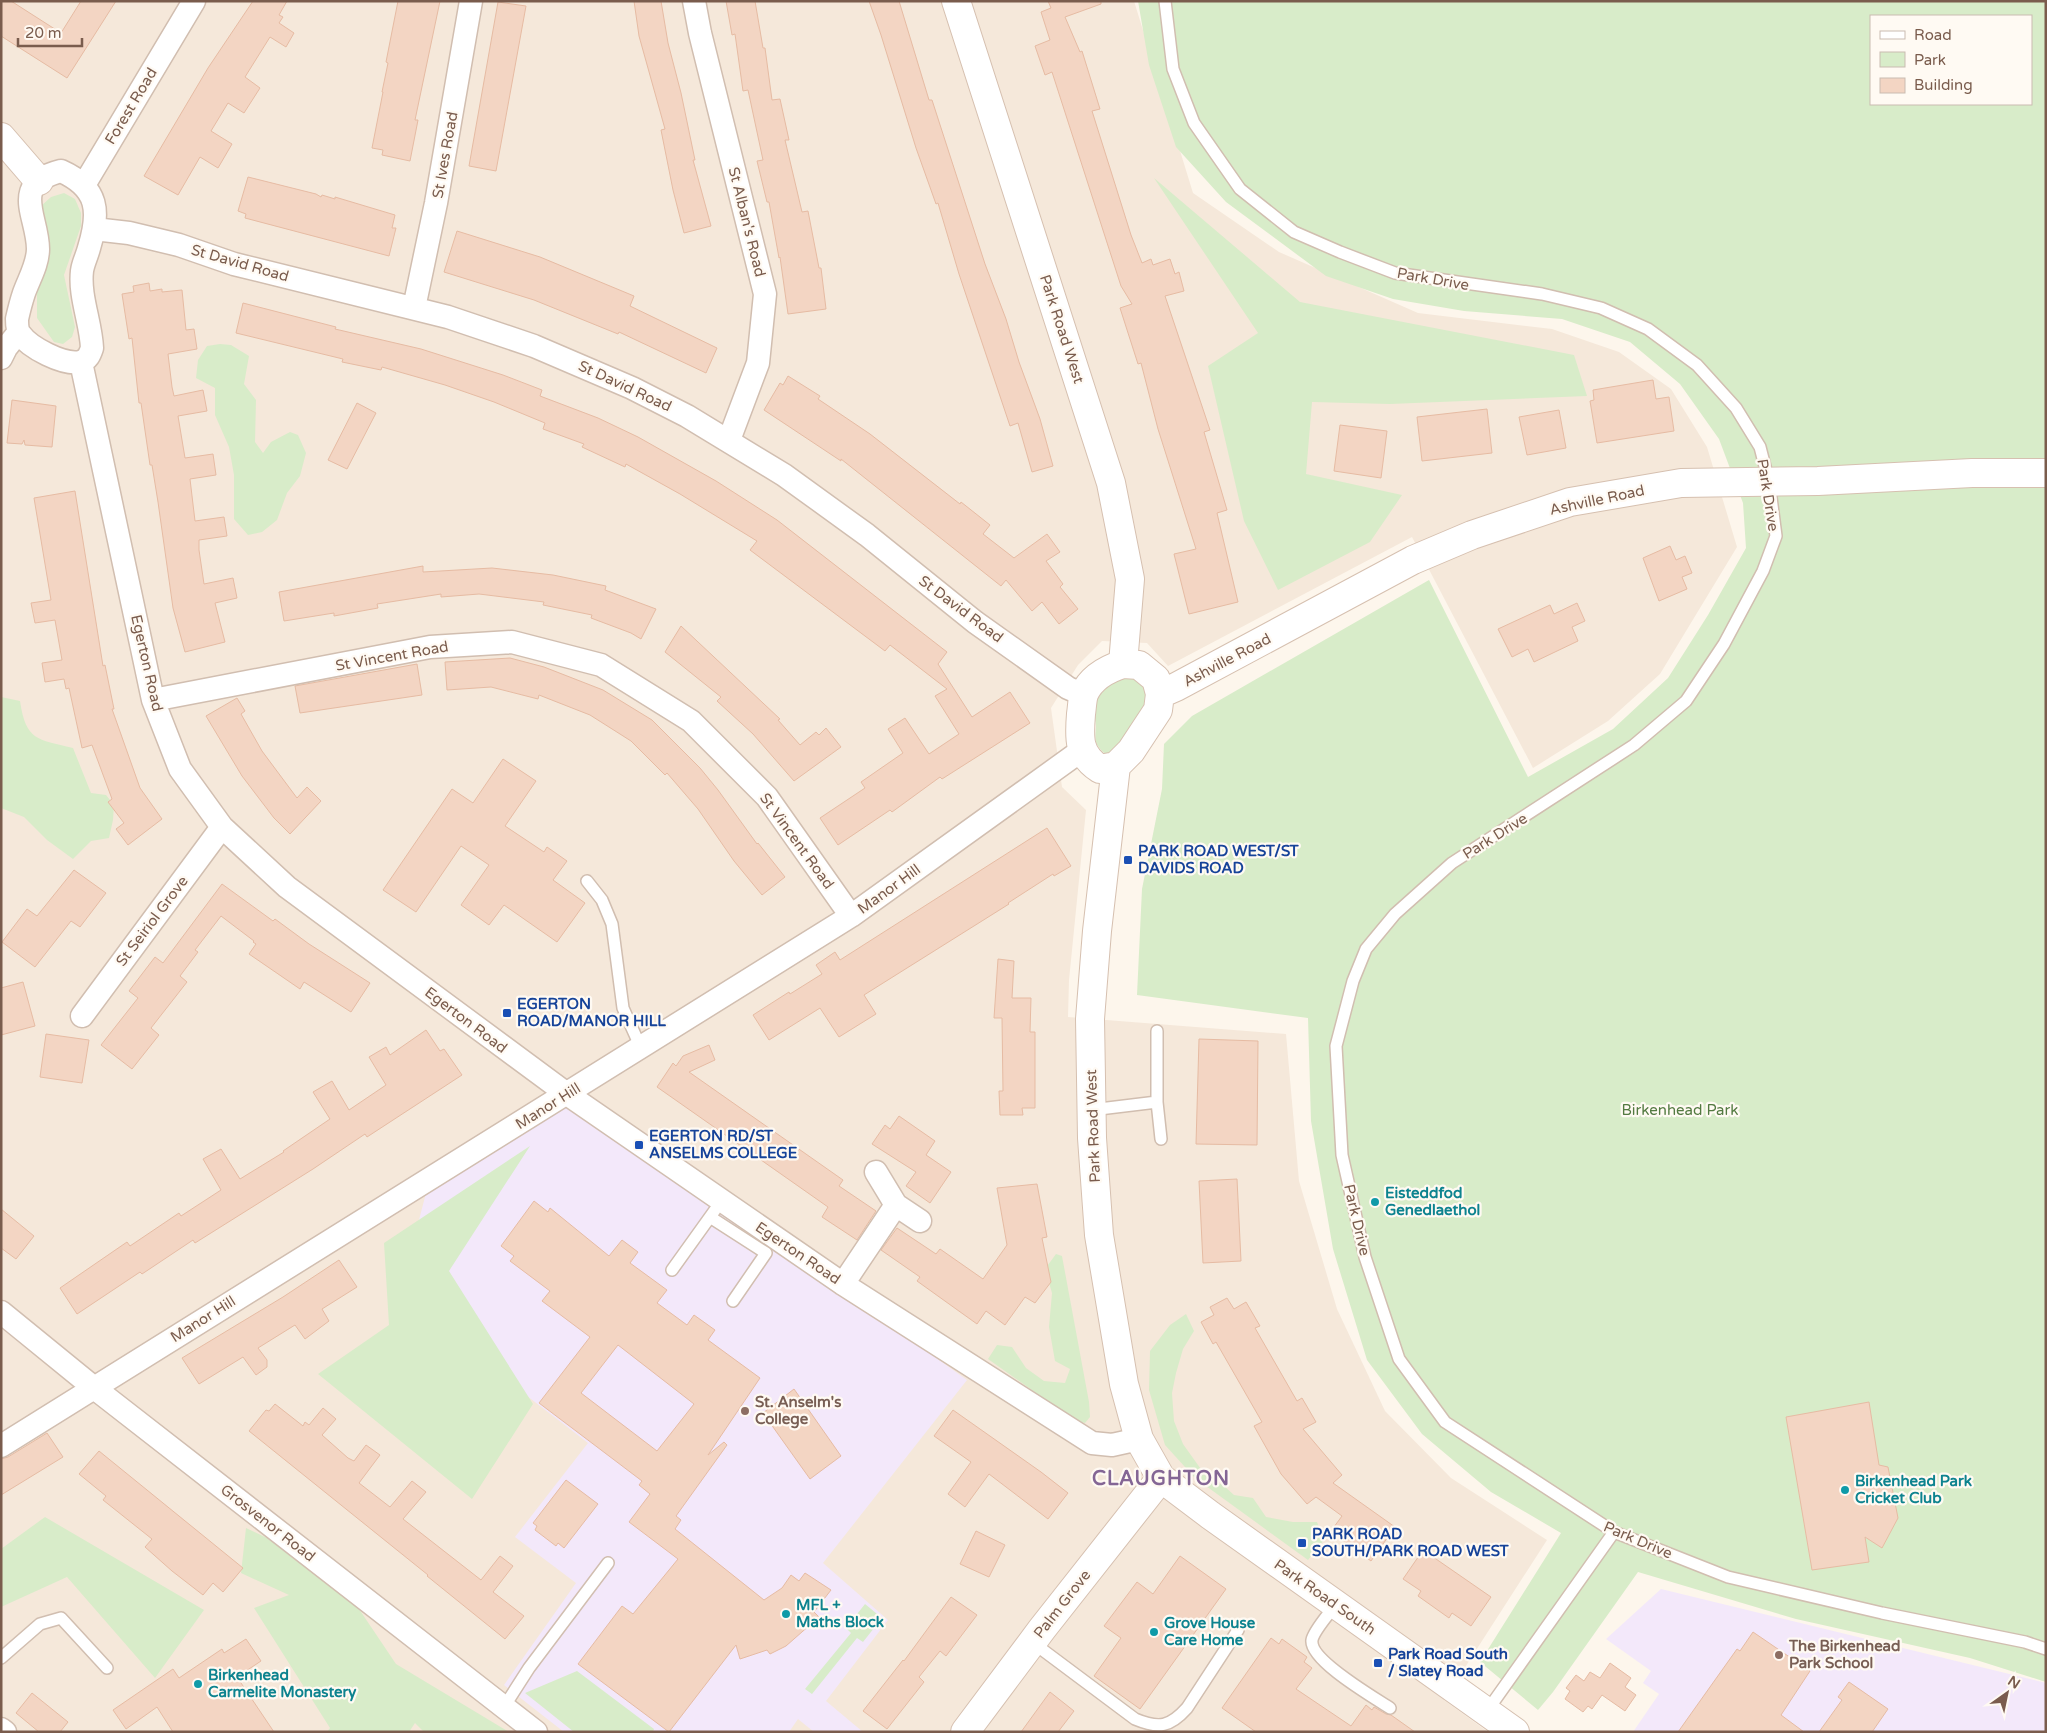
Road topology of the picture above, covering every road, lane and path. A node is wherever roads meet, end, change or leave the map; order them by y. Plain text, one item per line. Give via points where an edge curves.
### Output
1 (194, 1) edge
2 (471, 1) edge
3 (694, 1) edge
4 (956, 1) edge
5 (1165, 1) edge
6 (1, 137) edge
7 (38, 181) junction
8 (84, 184) junction
9 (94, 229) junction
10 (414, 308) junction
11 (7, 345) edge
12 (82, 362) junction
13 (729, 440) junction
14 (2046, 473) edge
15 (1769, 482) junction
16 (1123, 664) junction
17 (1160, 694) junction
18 (1084, 695) junction
19 (153, 700) junction
20 (1082, 750) junction
21 (1116, 766) junction
22 (222, 827) junction
23 (587, 881) dead end
24 (851, 916) junction
25 (82, 1016) dead end
26 (1157, 1030) dead end
27 (641, 1048) junction
28 (567, 1094) junction
29 (1157, 1102) junction
30 (1091, 1110) junction
31 (1161, 1139) dead end
32 (876, 1172) dead end
33 (896, 1205) junction
34 (716, 1209) junction
35 (920, 1222) dead end
36 (672, 1270) dead end
37 (843, 1284) junction
38 (733, 1301) dead end
39 (1, 1312) edge
40 (93, 1387) junction
41 (1139, 1439) junction
42 (1, 1446) edge
43 (1161, 1478) junction
44 (1614, 1532) junction
45 (608, 1563) dead end
46 (1336, 1604) junction
47 (1238, 1630) dead end
48 (1032, 1642) junction
49 (2046, 1649) edge
50 (1, 1658) edge
51 (107, 1668) dead end
52 (504, 1707) junction
53 (1390, 1708) dead end
54 (1487, 1711) junction
55 (1153, 1728) edge
56 (1, 1729) edge
57 (5, 1732) edge
58 (536, 1732) edge
59 (965, 1732) edge
60 (1516, 1732) edge

1 - 8 street, Forest Road
2 - 10 street, St Ives Road
3 - 13 street, St Alban's Road via 765,294 758,363
4 - 16 street, Park Road West via 1111,483 1130,579
5 - 15 lane, Park Drive via 1173,69 1194,123 1240,189 1255,201 1294,232 1395,273 1542,294 1601,308 1648,330 1696,365 1736,408 1760,447
6 - 7 street
7 - 8 street via 61,171
7 - 11 street via 29,204 38,250
8 - 9 street via 94,203
9 - 10 street, St David Road via 180,245 234,264
9 - 12 street via 82,271 92,348
10 - 13 street, St David Road via 534,346 582,365
11 - 12 street via 29,344 55,358
12 - 19 street, Egerton Road
13 - 18 street, St David Road via 867,535 975,622 1068,688
14 - 15 street, Ashville Road
15 - 17 street, Ashville Road via 1681,483 1570,502 1472,535 1413,560
15 - 44 lane, Park Drive via 1776,536 1763,571 1724,644 1686,701 1634,745 1452,863 1395,914 1366,949 1353,981 1336,1046 1342,1155 1366,1257 1399,1359 1445,1422
16 - 17 street via 1139,665 1156,678
16 - 18 street via 1108,669 1095,679
17 - 21 street via 1158,710 1131,751
18 - 20 street via 1080,729
19 - 22 street, Egerton Road via 180,769
19 - 24 street, St Vincent Road via 430,647 512,642 601,665 690,721 767,797
20 - 21 street via 1089,762 1100,769
20 - 24 street, Manor Hill
21 - 30 street, Park Road West via 1090,1019
22 - 25 street, St Seiriol Grove
22 - 28 street, Egerton Road via 287,887
23 - 27 lane via 602,900 612,924 622,1008
24 - 27 street, Manor Hill
26 - 29 lane
27 - 28 street, Manor Hill
28 - 34 street, Egerton Road
28 - 40 street, Manor Hill
29 - 30 lane
29 - 31 lane
30 - 41 street, Park Road West via 1099,1235 1124,1384
32 - 33 street
33 - 35 street
33 - 37 street
34 - 36 lane
34 - 37 street, Egerton Road
34 - 38 lane via 766,1254
37 - 41 street, Egerton Road via 1092,1443 1112,1445
39 - 40 street, Grosvenor Road
40 - 42 street, Manor Hill
40 - 52 street, Grosvenor Road
41 - 43 street, Park Road West
43 - 46 street, Park Road South
43 - 48 street, Palm Grove
44 - 49 lane, Park Drive via 1728,1577
44 - 54 lane
45 - 52 lane via 529,1668
46 - 53 lane via 1315,1634 1313,1647 1316,1654
46 - 54 street, Park Road South
47 - 55 lane via 1187,1708 1177,1719
48 - 55 lane via 1136,1719
48 - 59 street, Palm Grove
50 - 51 lane via 40,1624 61,1618
52 - 58 street, Grosvenor Road
54 - 60 street, Park Road South
56 - 57 street

